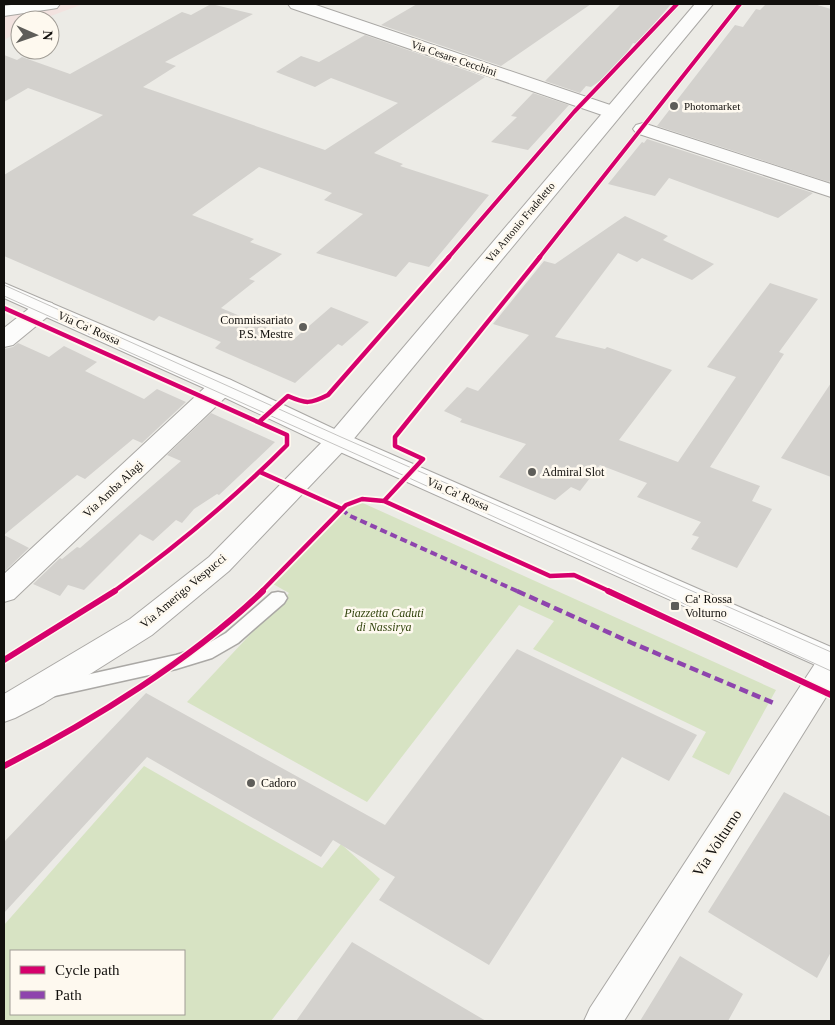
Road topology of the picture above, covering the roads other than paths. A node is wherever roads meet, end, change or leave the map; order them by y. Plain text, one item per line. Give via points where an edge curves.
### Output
1 (51, 4) edge
2 (297, 4) edge
3 (704, 4) edge
4 (4, 11) edge
5 (612, 112) junction
6 (644, 129) dead end
7 (831, 191) edge
8 (4, 290) edge
9 (44, 308) junction
10 (4, 340) edge
11 (222, 386) junction
12 (338, 441) junction
13 (4, 591) edge
14 (278, 598) dead end
15 (831, 660) edge
16 (831, 664) edge
17 (34, 694) junction
18 (4, 709) edge
19 (603, 1021) edge

1 - 4 street
2 - 5 street, Via Cesare Cecchini
3 - 5 street, Via Antonio Fradeletto
5 - 12 street, Via Antonio Fradeletto
6 - 7 street
8 - 9 street, Via Ca' Rossa
9 - 10 street
9 - 11 street, Via Ca' Rossa
11 - 12 street, Via Ca' Rossa
11 - 13 street, Via Amba Alagi
12 - 15 street, Via Ca' Rossa
12 - 17 street, Via Amerigo Vespucci via 219,564 141,627
14 - 17 lane via 232,638 206,653
16 - 19 street, Via Volturno
17 - 18 street, Via Amerigo Vespucci

